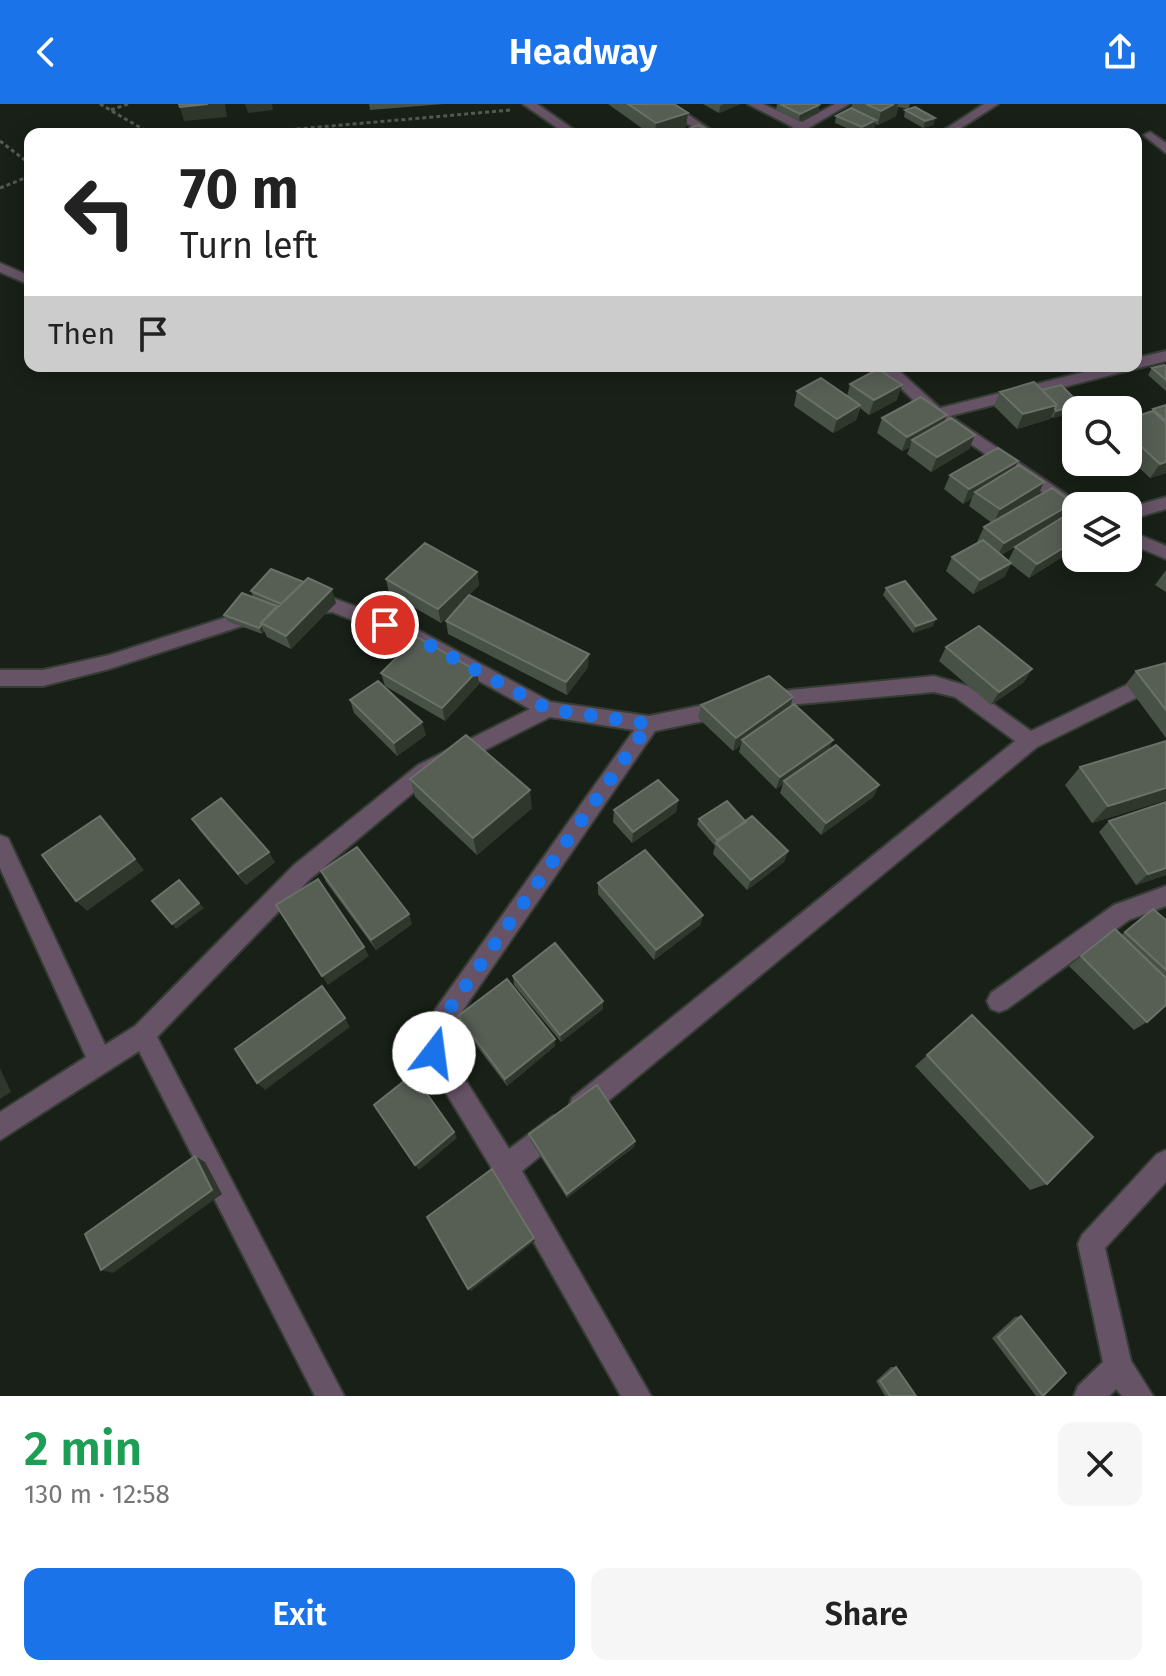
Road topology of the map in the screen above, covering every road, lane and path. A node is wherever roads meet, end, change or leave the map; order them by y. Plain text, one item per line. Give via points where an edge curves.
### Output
1 (100, 104) edge
2 (128, 104) edge
3 (664, 104) edge
4 (754, 104) edge
5 (843, 104) edge
6 (992, 104) edge
7 (532, 106) edge
8 (110, 110) junction
9 (801, 126) junction
10 (141, 128) edge
11 (303, 128) edge
12 (565, 128) edge
13 (702, 128) edge
14 (798, 128) edge
15 (954, 128) edge
16 (1150, 135) dead end
17 (0, 141) edge
18 (1166, 149) edge
19 (24, 159) edge
20 (24, 178) edge
21 (0, 188) edge
22 (0, 267) edge
23 (24, 278) edge
24 (1166, 356) edge
25 (1142, 362) edge
26 (892, 372) edge
27 (1102, 372) edge
28 (937, 414) junction
29 (1062, 499) edge
30 (1166, 503) edge
31 (1142, 510) edge
32 (1142, 542) edge
33 (1166, 553) edge
34 (0, 678) edge
35 (1166, 690) edge
36 (548, 709) junction
37 (649, 724) junction
38 (1030, 741) junction
39 (0, 845) edge
40 (1166, 896) edge
41 (999, 1001) dead end
42 (143, 1034) junction
43 (100, 1061) junction
44 (0, 1127) edge
45 (1166, 1163) edge
46 (506, 1168) junction
47 (1118, 1367) junction
48 (330, 1396) edge
49 (637, 1396) edge
50 (1088, 1396) edge
51 (1139, 1396) edge

1 - 8 path
2 - 8 path
3 - 13 street
4 - 9 street
5 - 9 street
6 - 15 street
7 - 11 path
7 - 12 street
8 - 10 path
9 - 14 street
16 - 18 street
17 - 19 path
20 - 21 path
22 - 23 street
24 - 25 street
26 - 28 street
27 - 28 street
28 - 29 street
30 - 31 street
32 - 33 street
34 - 36 street via 43,678 266,611 333,605 411,635
35 - 38 street via 1144,685
36 - 37 street
36 - 42 street via 425,771 302,872
37 - 38 street via 744,704 934,684 961,691
37 - 46 street via 443,1018 434,1053
38 - 46 street
39 - 43 street
40 - 41 street via 1122,912
42 - 43 street
42 - 48 street
43 - 44 street
45 - 47 street via 1091,1244
46 - 49 street
47 - 50 street
47 - 51 street

